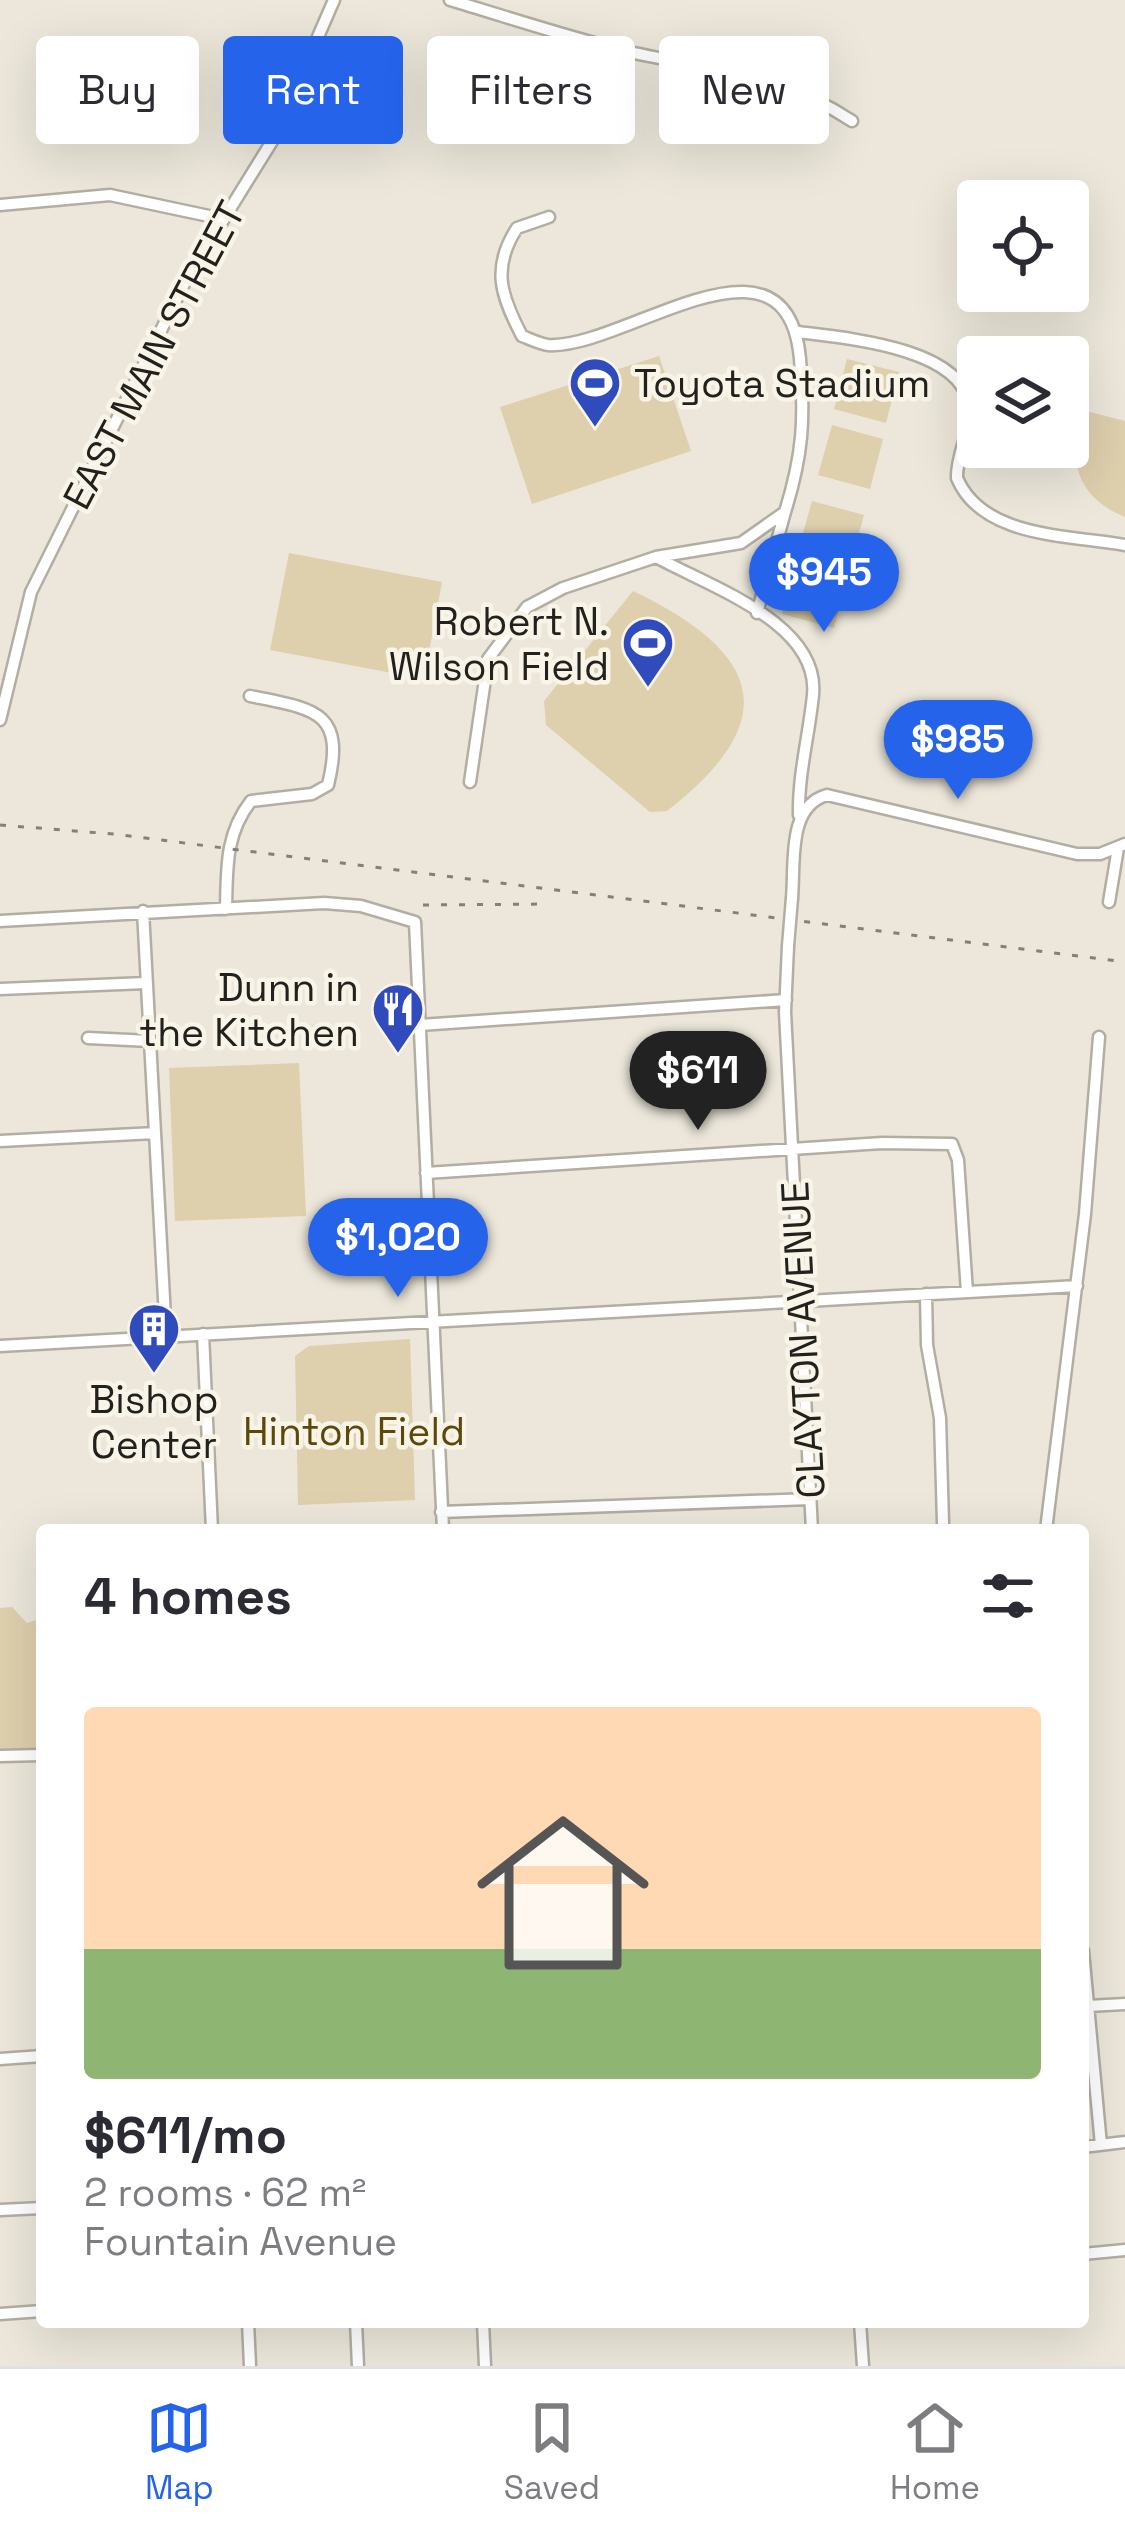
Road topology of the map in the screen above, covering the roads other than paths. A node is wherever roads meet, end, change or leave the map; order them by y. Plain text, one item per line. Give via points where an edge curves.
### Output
1 (334, 0) edge
2 (450, 0) edge
3 (852, 122) dead end
4 (0, 205) edge
5 (550, 217) dead end
6 (223, 219) junction
7 (798, 332) junction
8 (785, 512) junction
9 (1125, 545) edge
10 (656, 557) junction
11 (757, 613) junction
12 (250, 696) dead end
13 (0, 720) edge
14 (470, 782) dead end
15 (799, 819) junction
16 (1121, 846) edge
17 (1109, 902) dead end
18 (226, 909) junction
19 (143, 911) junction
20 (0, 921) edge
21 (146, 982) junction
22 (0, 989) edge
23 (786, 1000) junction
24 (420, 1025) junction
25 (1099, 1037) dead end
26 (88, 1038) dead end
27 (150, 1041) junction
28 (155, 1133) junction
29 (0, 1141) edge
30 (793, 1150) junction
31 (426, 1173) junction
32 (1076, 1286) junction
33 (967, 1292) junction
34 (926, 1294) junction
35 (798, 1300) junction
36 (433, 1321) junction
37 (203, 1334) junction
38 (166, 1336) junction
39 (0, 1346) edge
40 (810, 1499) junction
41 (441, 1512) junction
42 (943, 1523) dead end
43 (212, 1524) edge
44 (442, 1524) edge
45 (812, 1524) edge
46 (1047, 1524) edge
47 (36, 1755) edge
48 (0, 1756) edge
49 (1125, 2004) edge
50 (1089, 2006) edge
51 (1089, 2017) edge
52 (36, 2056) edge
53 (0, 2059) edge
54 (1125, 2142) edge
55 (1101, 2145) junction
56 (1089, 2146) edge
57 (36, 2208) edge
58 (0, 2210) edge
59 (1125, 2250) edge
60 (1089, 2253) edge
61 (36, 2311) edge
62 (0, 2314) edge
63 (248, 2328) edge
64 (356, 2328) edge
65 (483, 2328) edge
66 (860, 2328) edge
67 (250, 2366) edge
68 (358, 2366) edge
69 (485, 2366) edge
70 (863, 2366) edge

1 - 6 street, EAST MAIN STREET via 274,138
2 - 3 street via 624,51 781,83
4 - 6 street via 105,195
5 - 7 street via 517,228 499,260 506,306 522,336 547,345 584,340 735,292 764,295 788,311
6 - 13 street, EAST MAIN STREET via 31,592
7 - 8 street via 806,429
7 - 9 street via 944,366 969,406 957,478 976,509 1020,526
8 - 10 street via 741,543
8 - 11 street
10 - 11 street, CLAYTON AVENUE
10 - 14 street via 526,607 488,658
11 - 15 street, CLAYTON AVENUE via 802,645 813,669
12 - 18 street via 315,714 337,746 328,785 251,801 238,816 227,848
15 - 16 street via 816,798 844,796 1077,854
15 - 23 street, CLAYTON AVENUE, bridge
16 - 17 street
18 - 19 street
18 - 24 street via 324,903 415,922
19 - 20 street
19 - 21 street
21 - 22 street
21 - 27 street
23 - 24 street
23 - 30 street, CLAYTON AVENUE
24 - 31 street
25 - 32 street
26 - 27 street
27 - 28 street
28 - 29 street
28 - 38 street
30 - 31 street
30 - 33 street via 954,1146
30 - 35 street, CLAYTON AVENUE
31 - 36 street
32 - 33 street
32 - 46 street
33 - 34 street
34 - 35 street
34 - 42 street
35 - 36 street
35 - 40 street, CLAYTON AVENUE
36 - 37 street
36 - 41 street
37 - 38 street
37 - 43 street
38 - 39 street
40 - 41 street
40 - 45 street, CLAYTON AVENUE
41 - 44 street
47 - 48 street
49 - 50 street
51 - 55 street
52 - 53 street
54 - 55 street
55 - 56 street
57 - 58 street
59 - 60 street
61 - 62 street
63 - 67 street
64 - 68 street
65 - 69 street
66 - 70 street

